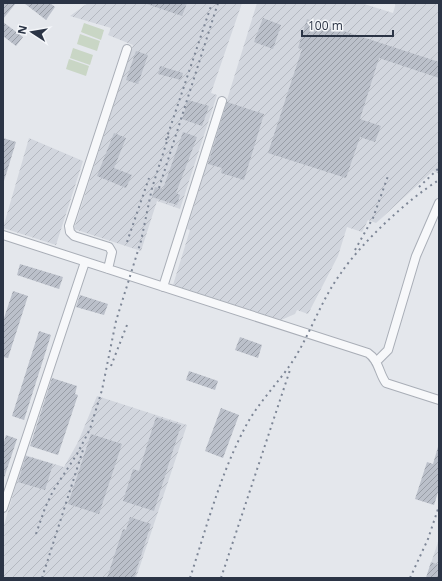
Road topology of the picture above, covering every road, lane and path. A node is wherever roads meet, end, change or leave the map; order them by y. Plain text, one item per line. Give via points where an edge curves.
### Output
1 (127, 49) dead end
2 (222, 101) dead end
3 (439, 203) edge
4 (3, 235) edge
5 (85, 262) junction
6 (108, 269) junction
7 (163, 287) junction
8 (376, 362) junction
9 (439, 400) edge
10 (3, 508) edge

1 - 6 lane via 69,226 74,236 109,247 112,252
2 - 7 lane
3 - 8 lane via 416,256 388,350
4 - 5 lane
5 - 6 lane
5 - 10 lane
6 - 7 lane
7 - 8 lane via 368,353
8 - 9 lane via 386,383

